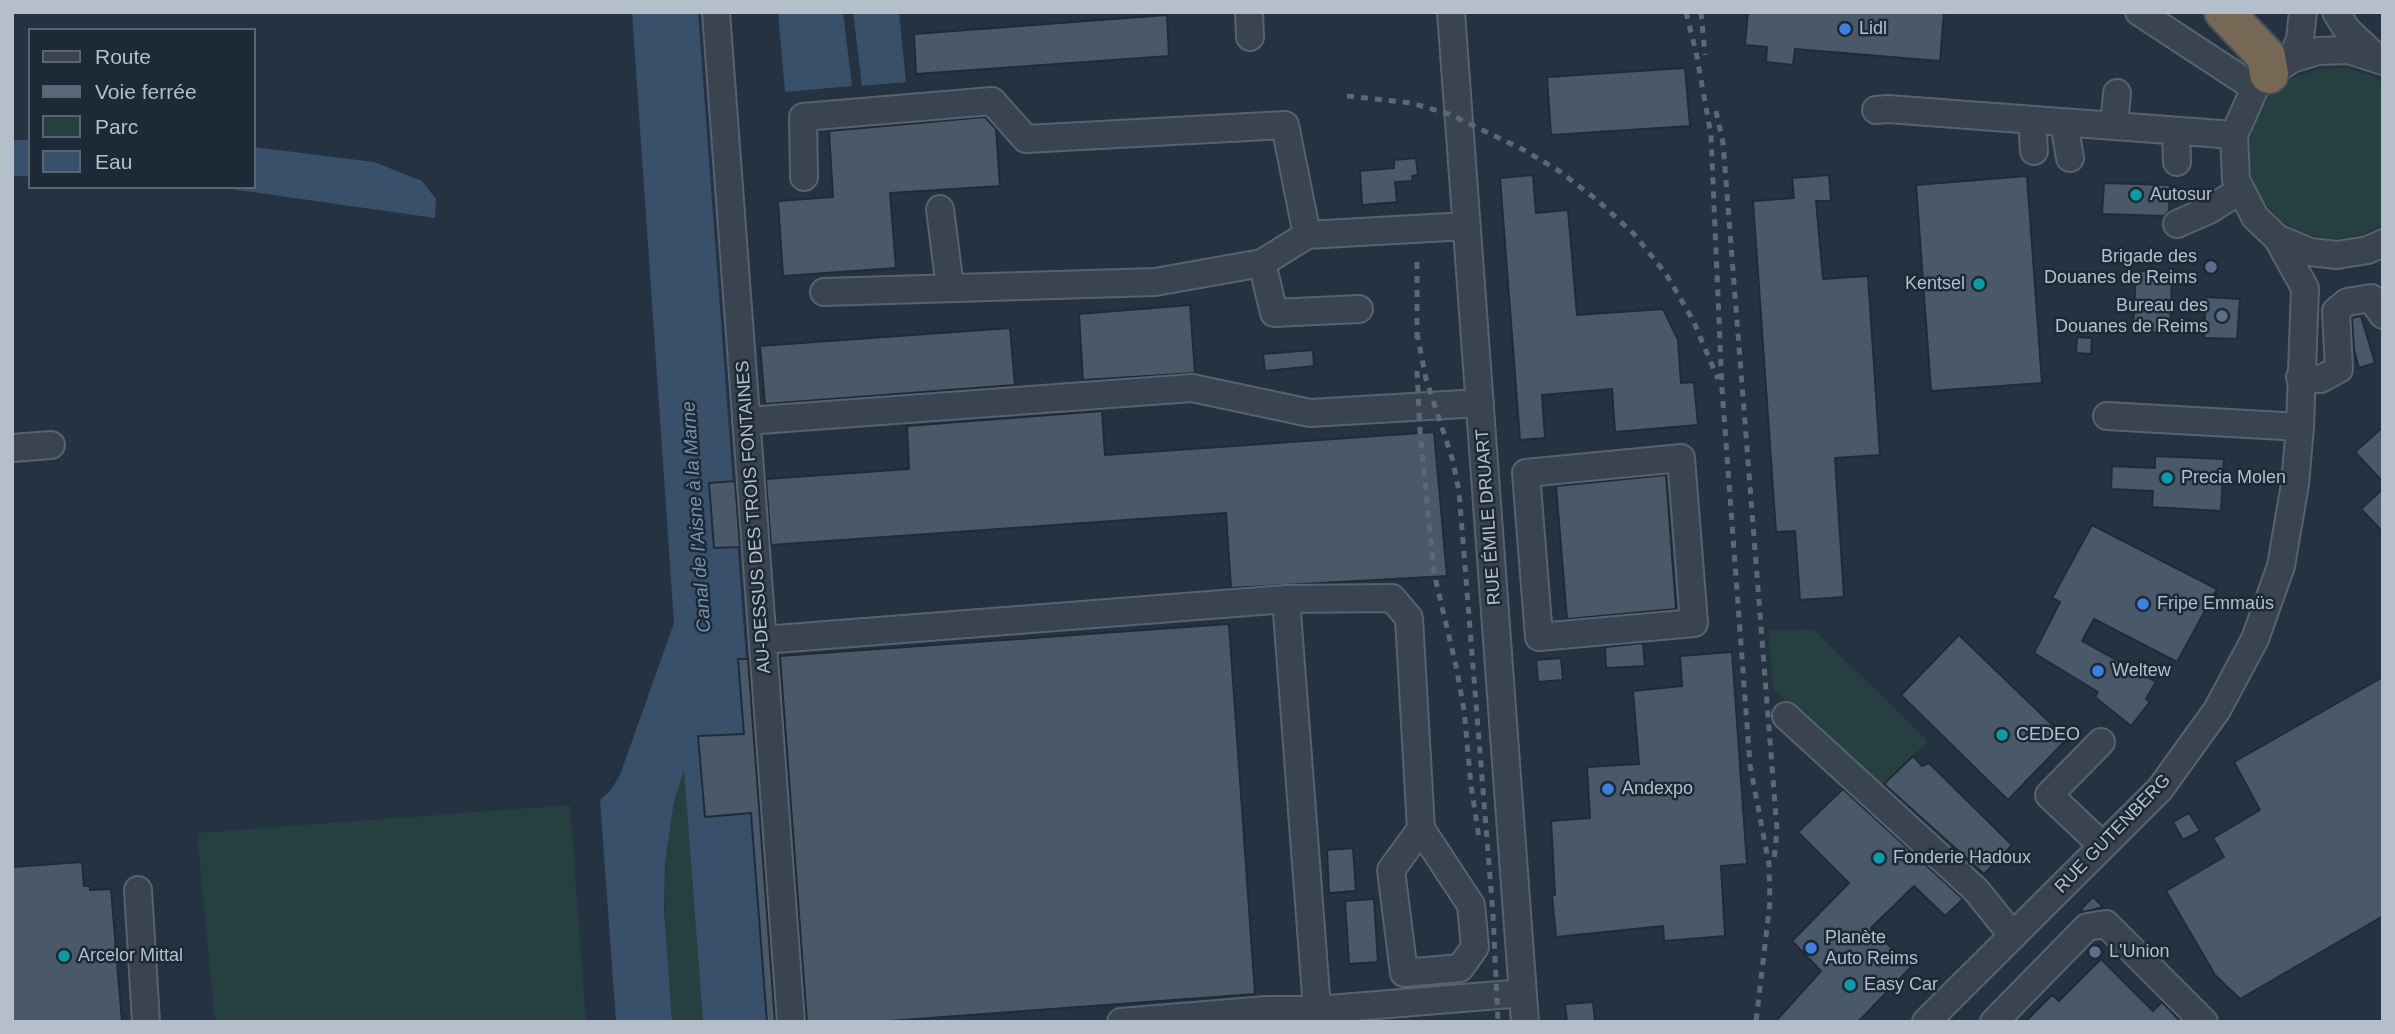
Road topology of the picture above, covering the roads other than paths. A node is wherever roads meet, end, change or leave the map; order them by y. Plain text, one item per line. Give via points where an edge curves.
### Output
1 (716, 12) edge
2 (1451, 12) edge
3 (2139, 12) edge
4 (2224, 12) edge
5 (2303, 12) edge
6 (2336, 12) edge
7 (2380, 60) edge
8 (2272, 74) junction
9 (2117, 93) dead end
10 (1882, 110) dead end
11 (2032, 120) junction
12 (2064, 122) junction
13 (2114, 126) junction
14 (2176, 131) junction
15 (2234, 135) junction
16 (2034, 152) dead end
17 (2070, 158) dead end
18 (2177, 162) dead end
19 (804, 177) dead end
20 (2241, 190) junction
21 (940, 209) dead end
22 (2177, 224) dead end
23 (1466, 226) junction
24 (1307, 235) junction
25 (2277, 237) junction
26 (2383, 243) edge
27 (2337, 255) junction
28 (1262, 262) junction
29 (950, 288) junction
30 (2305, 288) junction
31 (824, 292) dead end
32 (1359, 309) dead end
33 (2383, 315) edge
34 (2300, 377) junction
35 (1480, 402) junction
36 (2107, 416) dead end
37 (746, 421) junction
38 (2300, 427) junction
39 (51, 444) dead end
40 (12, 448) edge
41 (1531, 566) junction
42 (1493, 568) junction
43 (1286, 599) junction
44 (763, 640) junction
45 (1786, 716) dead end
46 (2101, 742) dead end
47 (1421, 829) junction
48 (2103, 846) junction
49 (138, 890) dead end
50 (2013, 936) junction
51 (1523, 993) junction
52 (1317, 1016) edge
53 (146, 1022) edge
54 (791, 1022) edge
55 (1121, 1022) edge
56 (1525, 1022) edge
57 (1926, 1022) edge
58 (1994, 1022) edge
59 (2204, 1022) edge

1 - 37 street, AU-DESSUS DES TROIS FONTAINES
2 - 23 street, RUE ÉMILE DRUART
3 - 8 street
4 - 8 highway via 2266,56
5 - 8 street via 2300,39
6 - 7 street via 2347,30
7 - 8 street via 2348,50 2318,51
8 - 15 street
9 - 13 street
10 - 11 street
11 - 12 street
11 - 16 street
12 - 13 street
12 - 17 street
13 - 14 street
14 - 15 street
14 - 18 street
15 - 20 street via 2236,180
19 - 24 street via 803,117 992,101 1026,139 1285,125
20 - 22 street
20 - 25 street via 2255,217
21 - 29 street
23 - 24 street
23 - 35 street, RUE ÉMILE DRUART
24 - 28 street
25 - 27 street via 2310,252
25 - 30 street
26 - 27 street
27 - 30 street
28 - 29 street via 1155,282
28 - 32 street via 1273,313
29 - 31 street
30 - 34 street, RUE GUTENBERG
33 - 34 street via 2371,298 2347,302 2336,311 2339,369 2321,379
34 - 38 street, RUE GUTENBERG
35 - 37 street via 1310,413 1192,388
35 - 42 street, RUE ÉMILE DRUART
36 - 38 street
37 - 44 street, AU-DESSUS DES TROIS FONTAINES
38 - 48 street, RUE GUTENBERG via 2281,566 2255,639 2217,710 2178,767
39 - 40 street
41 - 41 street via 1526,473 1681,458 1694,623 1539,637
41 - 42 street
42 - 51 street, RUE ÉMILE DRUART
43 - 44 street
43 - 47 street via 1392,598 1409,618
43 - 52 street
44 - 54 street, AU-DESSUS DES TROIS FONTAINES
45 - 50 street via 1976,890
46 - 48 street via 2049,795
47 - 47 street via 1471,905 1475,947 1460,968 1404,973 1391,870
48 - 50 street, RUE GUTENBERG
49 - 53 street
50 - 57 street, RUE GUTENBERG
51 - 52 street
51 - 56 street, RUE ÉMILE DRUART
52 - 55 street via 1266,1010
58 - 59 street via 2087,927 2106,924

